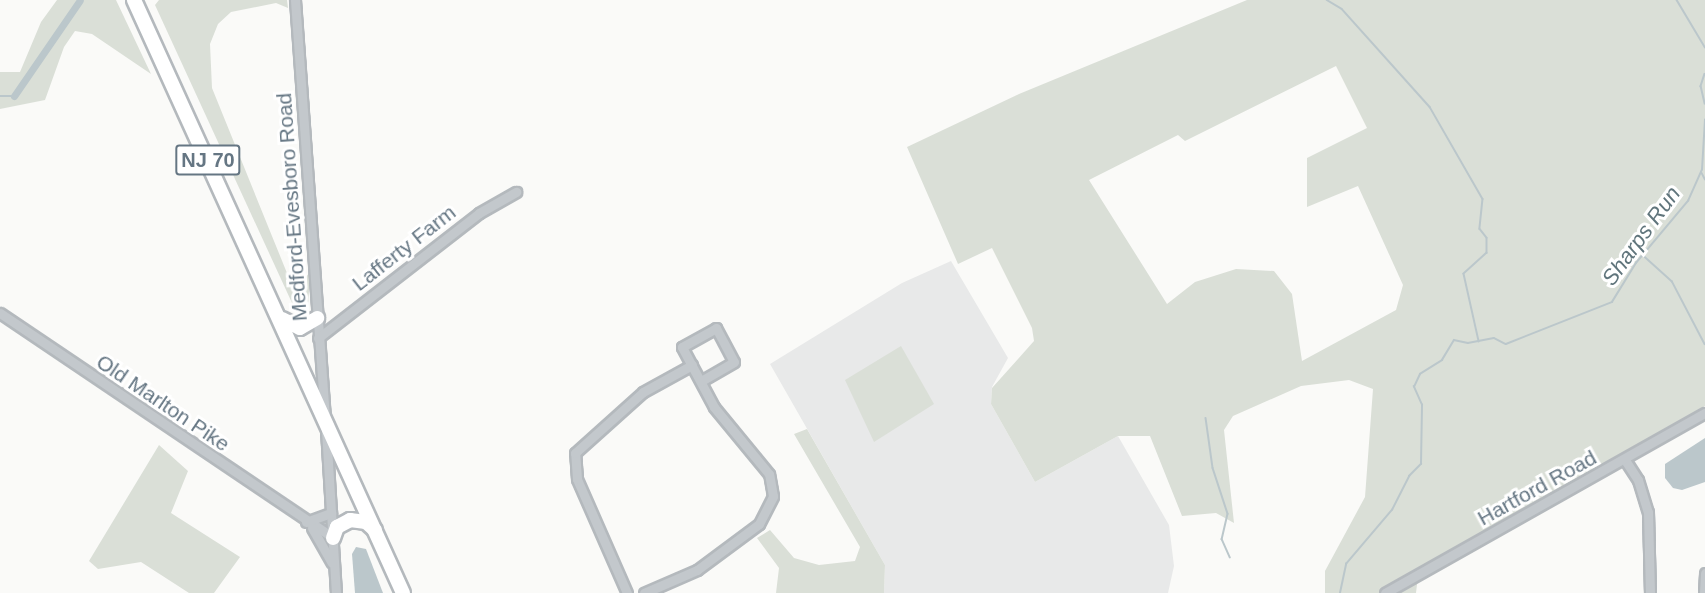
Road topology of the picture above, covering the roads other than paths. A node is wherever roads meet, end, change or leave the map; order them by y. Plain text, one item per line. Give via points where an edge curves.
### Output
1 (134, 0) edge
2 (295, 0) edge
3 (516, 192) dead end
4 (0, 313) edge
5 (317, 318) junction
6 (282, 319) junction
7 (318, 338) junction
8 (692, 365) junction
9 (700, 381) junction
10 (325, 412) junction
11 (1705, 413) edge
12 (1625, 460) junction
13 (331, 513) junction
14 (306, 522) junction
15 (377, 532) junction
16 (333, 538) junction
17 (335, 570) junction
18 (1705, 573) edge
19 (336, 593) edge
20 (403, 593) edge
21 (627, 593) edge
22 (644, 593) edge
23 (1385, 593) edge
24 (1650, 593) edge
25 (1704, 593) edge

1 - 6 highway, NJ 70
2 - 5 street, Medford-Evesboro Road
3 - 7 street, Lafferty Farm via 479,213
4 - 14 street, Old Marlton Pike
5 - 6 highway via 300,328
5 - 7 street, Medford-Evesboro Road
6 - 10 highway, NJ 70
7 - 10 street, Medford-Evesboro Road
8 - 9 street
8 - 9 street via 682,347 716,328 734,362
8 - 21 street via 643,392 575,453 577,479
9 - 22 street via 714,407 758,456 769,474 773,496 769,509 750,530 697,570
10 - 13 street, Medford-Evesboro Road
10 - 15 highway, NJ 70
11 - 12 street, Hartford Road
12 - 23 street, Hartford Road
12 - 24 street via 1638,480 1648,512
13 - 14 street
13 - 16 street, Medford-Evesboro Road
14 - 16 street, Old Marlton Pike
14 - 17 street
15 - 16 highway via 366,522 350,520 337,527
15 - 20 highway, NJ 70
16 - 17 street
17 - 19 street
18 - 25 street

